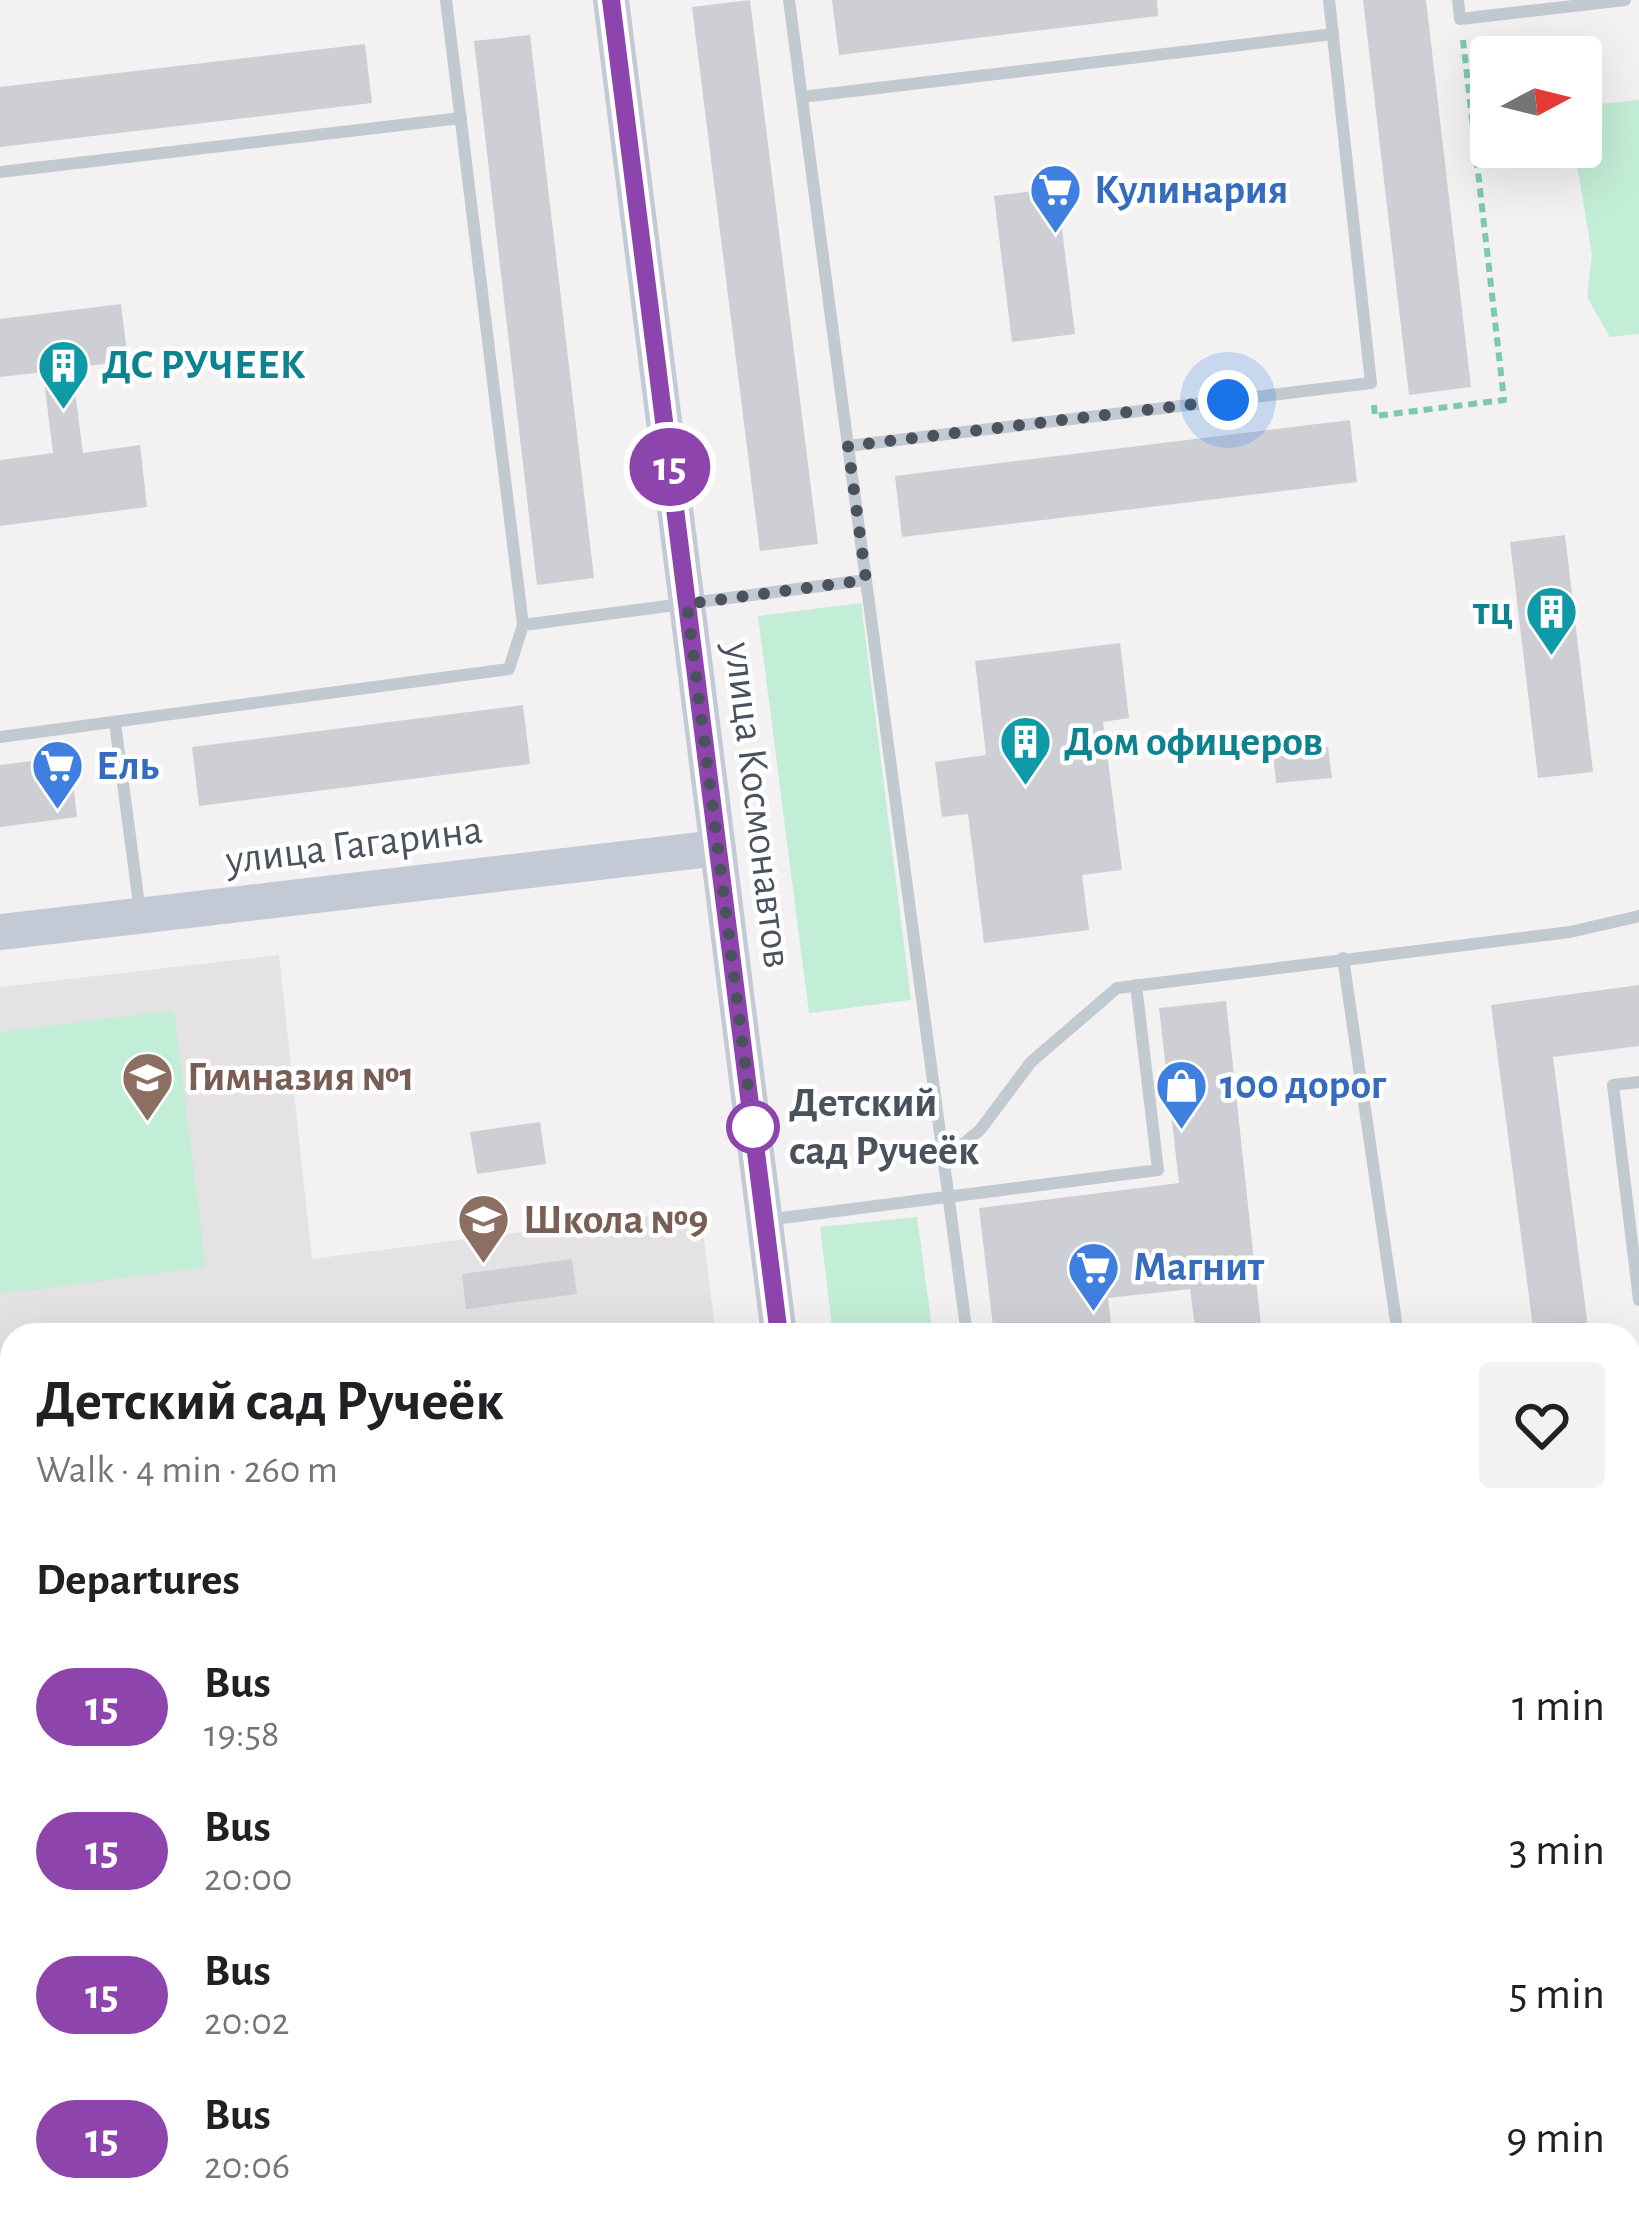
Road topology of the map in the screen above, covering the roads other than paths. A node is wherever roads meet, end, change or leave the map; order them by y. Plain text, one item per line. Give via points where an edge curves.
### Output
1 (446, 0) edge
2 (611, 0) edge
3 (789, 0) edge
4 (1329, 0) edge
5 (1458, 0) edge
6 (1625, 0) edge
7 (1333, 34) junction
8 (802, 97) junction
9 (461, 118) junction
10 (0, 172) edge
11 (848, 446) junction
12 (866, 580) junction
13 (687, 604) junction
14 (523, 626) junction
15 (116, 723) junction
16 (0, 736) edge
17 (718, 848) junction
18 (140, 915) junction
19 (1639, 916) edge
20 (0, 932) edge
21 (1343, 958) junction
22 (1136, 986) junction
23 (1639, 1082) edge
24 (944, 1160) junction
25 (949, 1196) junction
26 (764, 1220) junction
27 (1639, 1300) edge
28 (777, 1323) edge
29 (965, 1323) edge
30 (1396, 1323) edge

1 - 9 lane
2 - 13 main road, улица Космонавтов
3 - 8 lane
4 - 7 lane
5 - 6 lane via 1460,19
7 - 8 lane
7 - 11 lane via 1371,383
8 - 11 lane
9 - 10 lane
9 - 14 lane
11 - 12 lane
12 - 13 lane
12 - 24 lane
13 - 14 lane
13 - 17 main road, улица Космонавтов
14 - 15 lane via 509,669
15 - 16 lane
15 - 18 lane
17 - 18 main road, улица Гагарина
17 - 26 main road, улица Космонавтов
18 - 20 main road, улица Гагарина
19 - 21 lane via 1570,932
21 - 22 lane
21 - 30 lane
22 - 24 lane via 1117,988 1031,1062 980,1130
22 - 25 lane via 1158,1169
23 - 27 lane via 1612,1085
24 - 25 lane
25 - 26 lane
25 - 29 lane
26 - 28 main road, улица Космонавтов

